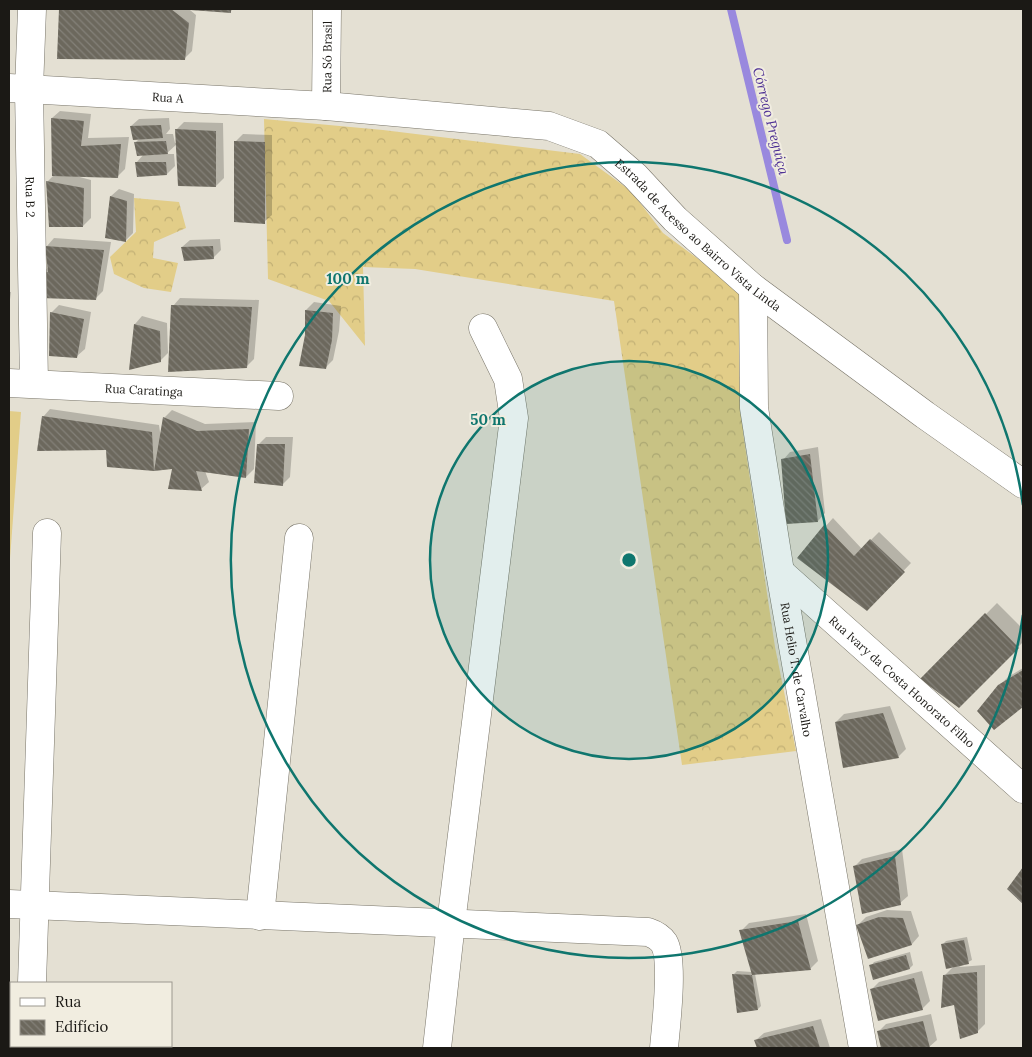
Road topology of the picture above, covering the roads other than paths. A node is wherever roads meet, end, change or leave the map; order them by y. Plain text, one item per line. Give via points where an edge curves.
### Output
1 (32, 9) edge
2 (327, 9) edge
3 (19, 89) edge
4 (326, 106) junction
5 (753, 288) junction
6 (483, 328) dead end
7 (21, 383) edge
8 (279, 396) dead end
9 (1023, 484) edge
10 (47, 533) dead end
11 (299, 538) dead end
12 (780, 572) junction
13 (1023, 789) edge
14 (22, 905) edge
15 (260, 916) junction
16 (451, 923) junction
17 (32, 982) edge
18 (437, 1048) edge
19 (664, 1048) edge
20 (863, 1048) edge

1 - 3 street, Rua B 2
2 - 4 street, Rua Só Brasil
3 - 4 street, Rua A
3 - 7 street, Rua B 2
4 - 5 street, Estrada de Acesso ao Bairro Vista Linda via 550,126 598,144
5 - 9 street, Estrada de Acesso ao Bairro Vista Linda
5 - 12 street, Rua Helio T. de Carvalho via 754,408
6 - 16 street via 508,379 514,418
7 - 8 street, Rua Caratinga
10 - 14 street
11 - 15 street
12 - 13 street, Rua Ivary da Costa Honorato Filho
12 - 20 street, Rua Helio T. de Carvalho
14 - 15 street
14 - 17 street
15 - 16 street
16 - 18 street
16 - 19 street via 648,932 655,935 664,944 669,960

